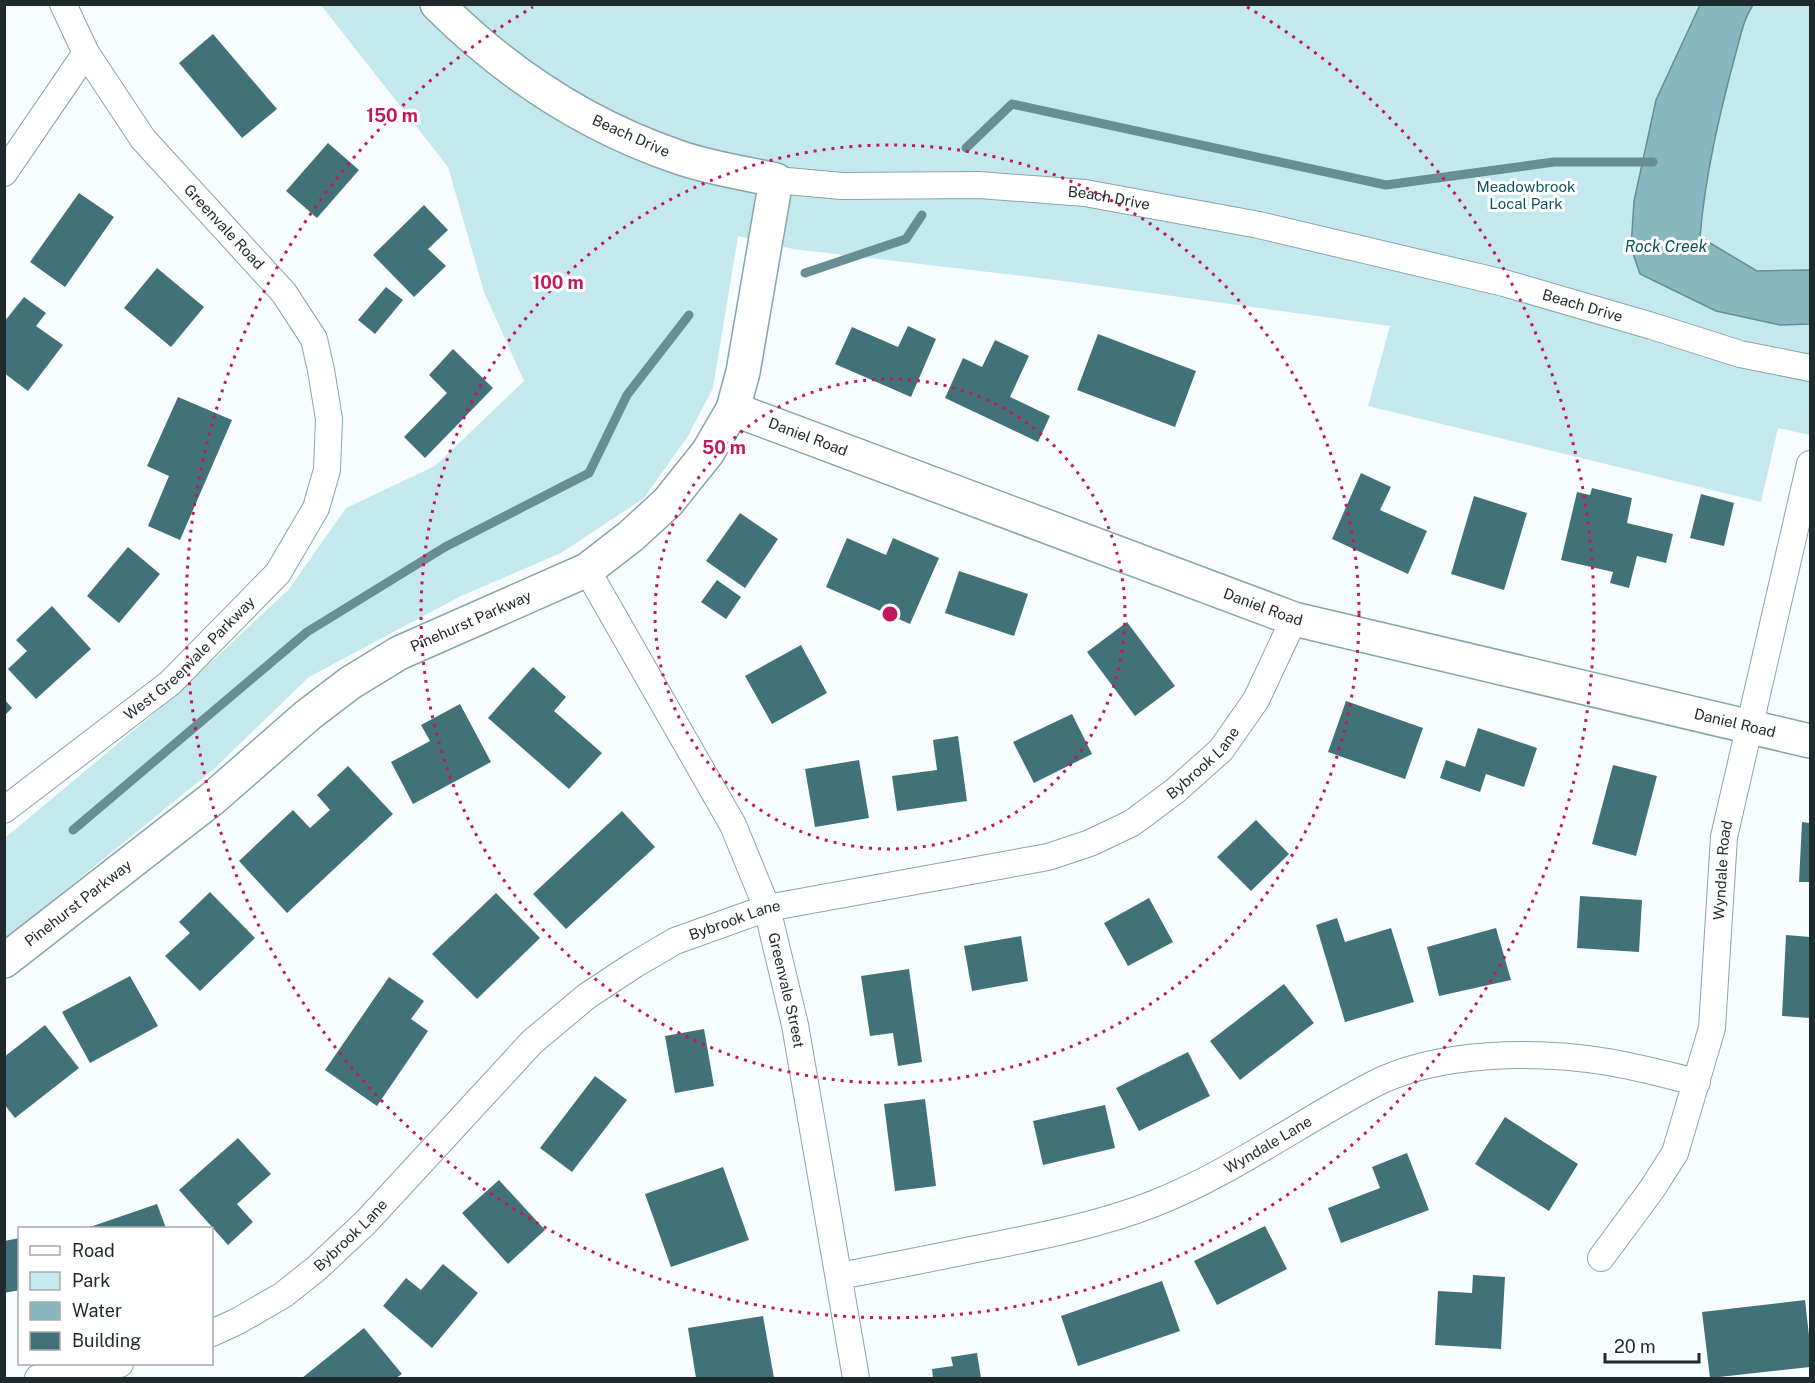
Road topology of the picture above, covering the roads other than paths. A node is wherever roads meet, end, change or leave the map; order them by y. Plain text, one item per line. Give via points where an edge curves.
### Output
1 (63, 4) edge
2 (437, 4) edge
3 (86, 53) junction
4 (4, 173) edge
5 (776, 180) junction
6 (1810, 369) edge
7 (734, 409) junction
8 (1810, 464) edge
9 (327, 470) joint
10 (588, 570) junction
11 (1294, 620) junction
12 (1749, 727) junction
13 (1810, 741) edge
14 (4, 810) edge
15 (767, 908) junction
16 (4, 961) edge
17 (1697, 1082) junction
18 (1601, 1258) dead end
19 (839, 1276) junction
20 (213, 1333) edge
21 (114, 1365) edge
22 (39, 1378) edge
23 (856, 1378) edge

1 - 3 street, Greenvale Road
2 - 5 street, Beach Drive via 503,63 572,109 680,158
3 - 4 street
3 - 9 street, Greenvale Road via 143,139 284,293 314,339 329,419
5 - 6 street, Beach Drive via 842,186 979,185 1085,193 1259,225 1504,283 1740,354
5 - 7 street, Pinehurst Parkway
7 - 10 street, Pinehurst Parkway via 708,452 668,502
7 - 11 street, Daniel Road
8 - 12 street, Wyndale Road
9 - 14 street, West Greenvale Parkway via 316,507 278,573 170,683
10 - 15 street, Greenvale Street via 716,792
10 - 16 street, Pinehurst Parkway via 399,653 350,683 212,800
11 - 12 street, Daniel Road
11 - 15 street, Bybrook Lane via 1256,700 1221,750 1132,823 1048,857
12 - 13 street, Daniel Road
12 - 17 street, Wyndale Road via 1724,837 1712,1028
15 - 19 street, Greenvale Street via 795,1025
15 - 20 street, Bybrook Lane via 675,941 587,996 532,1042 366,1222 317,1268 283,1295
17 - 18 street, Wyndale Road via 1675,1153
17 - 19 street, Wyndale Lane via 1607,1062 1509,1055 1413,1069 1374,1084 1154,1204 1043,1236
19 - 23 street, Greenvale Street
21 - 22 street

